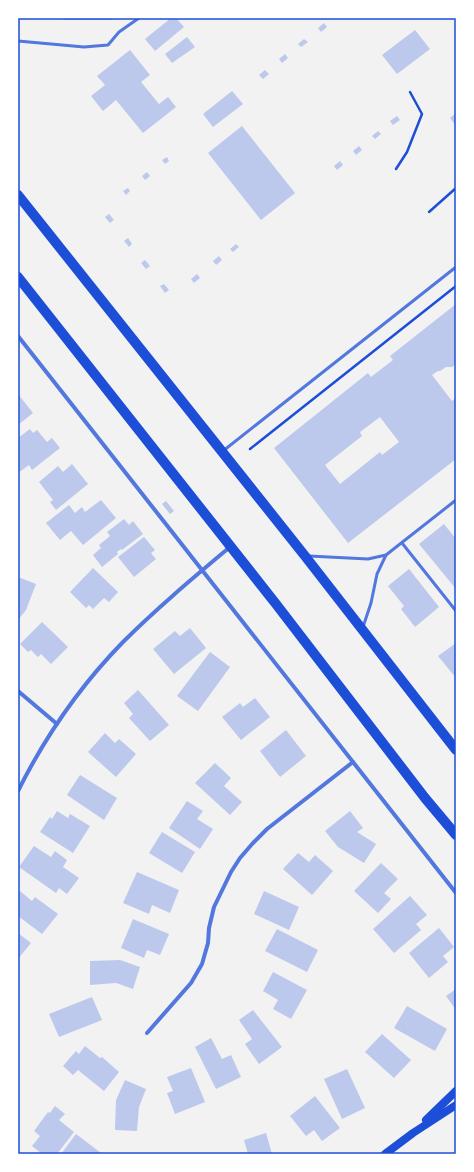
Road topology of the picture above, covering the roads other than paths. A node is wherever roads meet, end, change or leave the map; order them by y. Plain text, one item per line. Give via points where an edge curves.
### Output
1 (64, 18) edge
2 (112, 18) edge
3 (140, 18) edge
4 (18, 41) edge
5 (18, 195) edge
6 (456, 267) edge
7 (18, 277) edge
8 (18, 336) edge
9 (221, 452) junction
10 (456, 500) edge
11 (402, 543) junction
12 (230, 548) junction
13 (386, 555) junction
14 (305, 556) junction
15 (202, 570) junction
16 (456, 611) edge
17 (362, 630) junction
18 (18, 691) edge
19 (58, 724) junction
20 (456, 750) edge
21 (353, 762) junction
22 (18, 791) edge
23 (456, 835) edge
24 (456, 893) edge
25 (147, 1033) dead end
26 (456, 1091) edge
27 (456, 1105) edge
28 (413, 1133) junction
29 (385, 1154) edge

1 - 2 lane
3 - 4 lane via 119,32 108,45 84,46
5 - 9 main road
6 - 9 lane
7 - 12 main road
8 - 15 street
9 - 14 main road
10 - 11 lane
11 - 13 lane
11 - 16 lane
12 - 15 street
12 - 23 main road
13 - 14 lane via 368,559
13 - 17 lane via 377,574
14 - 17 main road
15 - 19 street via 122,643 78,695
15 - 21 street
17 - 20 main road
18 - 19 street
19 - 22 street via 44,743
21 - 24 street
21 - 25 street via 267,829 240,858 214,907 202,964 191,983
26 - 28 main road
27 - 28 main road
28 - 29 main road

